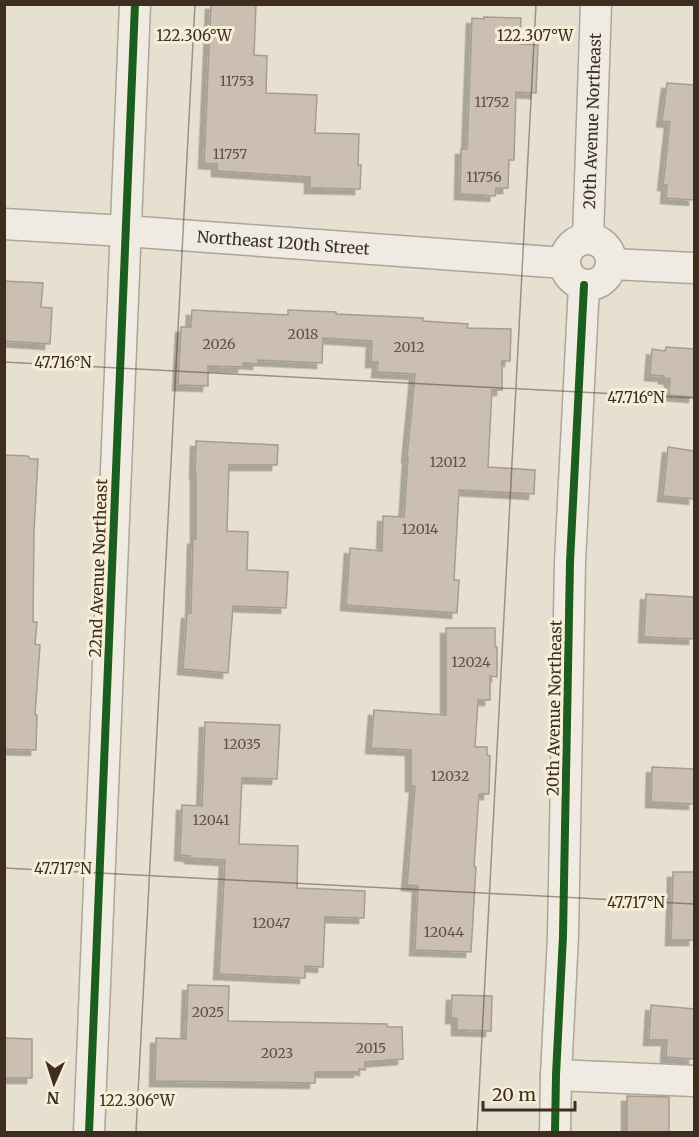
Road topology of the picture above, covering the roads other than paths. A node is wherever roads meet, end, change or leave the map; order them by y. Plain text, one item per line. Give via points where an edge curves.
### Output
1 (135, 4) edge
2 (596, 4) edge
3 (4, 224) edge
4 (125, 231) junction
5 (588, 238) junction
6 (564, 263) junction
7 (612, 264) junction
8 (694, 268) edge
9 (584, 285) junction
10 (556, 1075) junction
11 (694, 1081) edge
12 (88, 1132) edge
13 (555, 1132) edge

1 - 4 street, 22nd Avenue Northeast
2 - 5 street, 20th Avenue Northeast
3 - 4 street, Northeast 120th Street
4 - 6 street, Northeast 120th Street
4 - 12 street, 22nd Avenue Northeast
5 - 6 street via 573,243
5 - 7 street via 603,243
6 - 9 street via 570,277
7 - 8 street
7 - 9 street via 605,278
9 - 10 street, 20th Avenue Northeast via 570,562 563,936
10 - 11 street
10 - 13 street, 20th Avenue Northeast

